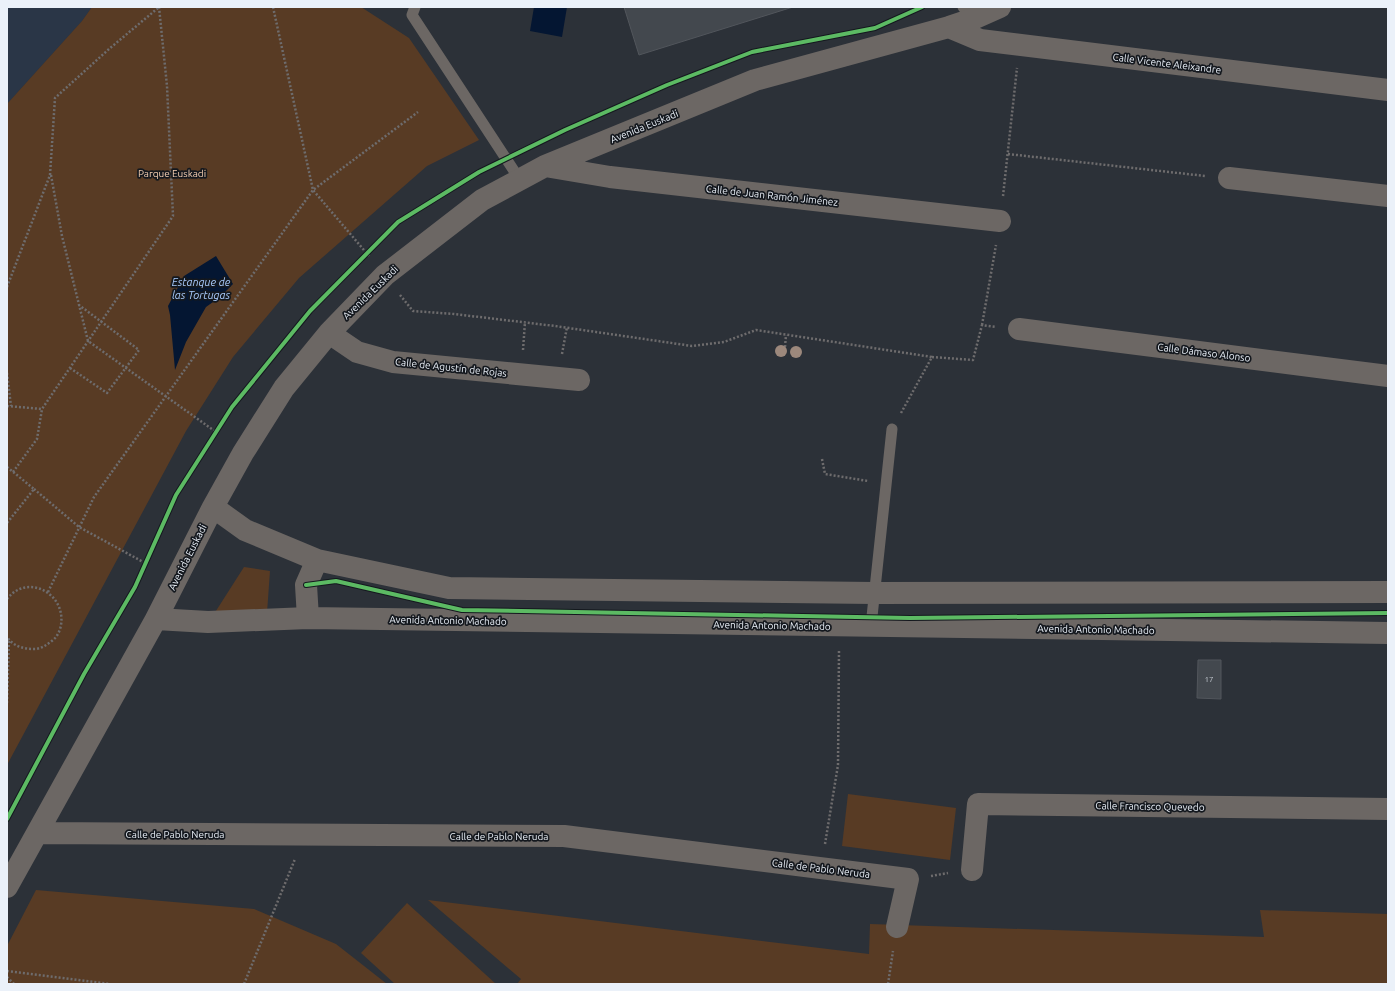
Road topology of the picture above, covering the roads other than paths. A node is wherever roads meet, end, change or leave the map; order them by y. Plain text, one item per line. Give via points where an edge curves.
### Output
1 (415, 7) edge
2 (1000, 7) edge
3 (968, 13) edge
4 (950, 27) junction
5 (1388, 90) edge
6 (545, 166) junction
7 (1229, 178) road end
8 (520, 180) junction
9 (1388, 196) edge
10 (1000, 221) road end
11 (1019, 329) road end
12 (329, 333) junction
13 (1388, 376) edge
14 (579, 380) dead end
15 (892, 429) road end
16 (213, 507) junction
17 (316, 560) junction
18 (1388, 592) edge
19 (874, 594) junction
20 (308, 618) junction
21 (156, 619) junction
22 (871, 626) junction
23 (1388, 633) edge
24 (1388, 809) edge
25 (38, 833) junction
26 (972, 870) road end
27 (7, 888) edge
28 (897, 927) road end

1 - 8 lane via 412,15
2 - 3 street, Avenida Euskadi
3 - 4 street, Avenida Euskadi
4 - 5 street, Calle Vicente Aleixandre via 980,40
4 - 6 street, Avenida Euskadi via 756,80
6 - 8 street, Avenida Euskadi
6 - 10 street, Calle de Juan Ramón Jiménez via 610,177
7 - 9 street
8 - 12 street, Avenida Euskadi via 482,200 385,275
11 - 13 street, Calle Dámaso Alonso
12 - 14 street, Calle de Agustín de Rojas via 357,352 393,362
12 - 16 street, Avenida Euskadi via 284,388
15 - 19 lane
16 - 17 street via 245,530
16 - 21 street, Avenida Euskadi
17 - 19 street via 449,588
17 - 20 street via 306,585
18 - 19 street
19 - 22 lane
20 - 21 street, Avenida Antonio Machado via 208,622
20 - 22 street, Avenida Antonio Machado
21 - 25 street, Avenida Euskadi
22 - 23 street, Avenida Antonio Machado
24 - 26 street, Calle Francisco Quevedo via 978,804
25 - 27 street, Avenida Euskadi
25 - 28 street, Calle de Pablo Neruda via 564,836 908,879

